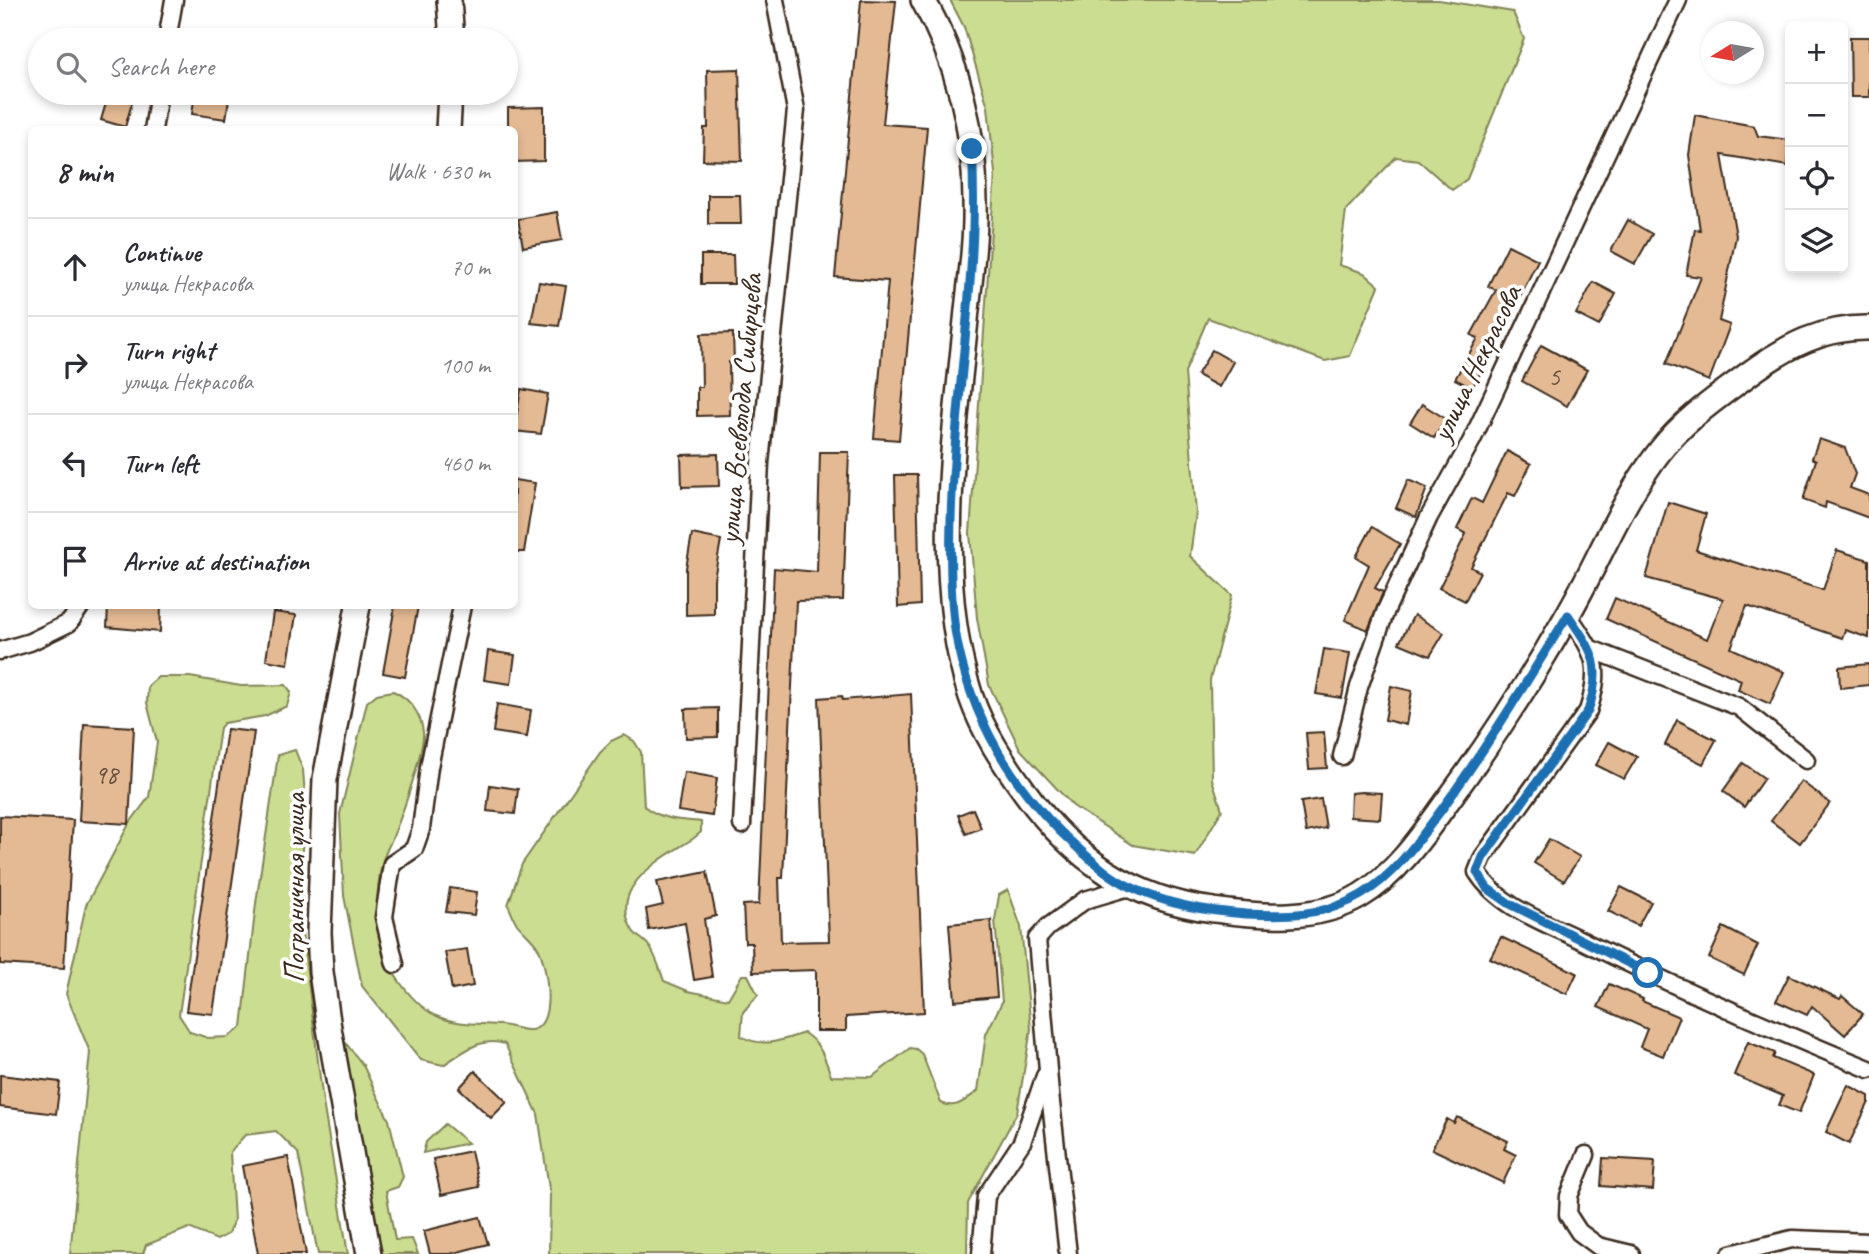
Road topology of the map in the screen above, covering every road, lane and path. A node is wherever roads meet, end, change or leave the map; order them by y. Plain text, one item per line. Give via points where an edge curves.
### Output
1 (174, 0) edge
2 (449, 0) edge
3 (775, 0) edge
4 (923, 0) edge
5 (1678, 0) edge
6 (169, 28) edge
7 (451, 28) edge
8 (157, 105) edge
9 (449, 105) edge
10 (154, 126) edge
11 (448, 126) edge
12 (1869, 328) edge
13 (79, 609) edge
14 (357, 609) edge
15 (461, 609) edge
16 (1568, 615) junction
17 (1591, 649) junction
18 (0, 652) edge
19 (1342, 756) dead end
20 (1805, 760) dead end
21 (741, 825) dead end
22 (1129, 887) junction
23 (395, 964) dead end
24 (1048, 1067) junction
25 (1869, 1069) edge
26 (1586, 1155) dead end
27 (1869, 1242) edge
28 (1067, 1252) edge
29 (369, 1254) edge
30 (981, 1254) edge
31 (1631, 1254) edge
32 (1731, 1254) edge

1 - 6 street
2 - 7 main road
3 - 21 street, улица Всеволода Сибирцева via 796,110 760,463
4 - 22 main road via 953,64 972,149 972,256 952,490 951,593 962,665 987,735 1031,800 1103,871
5 - 19 street, улица Некрасова via 1472,440 1429,517 1386,610 1359,687
8 - 10 street
9 - 11 main road
12 - 16 main road via 1807,338 1771,358 1692,416 1661,449 1631,492
13 - 18 street via 69,623
14 - 29 main road, Пограничная улица via 325,779 319,932 329,1028
15 - 23 street via 421,829 414,849 393,864 384,917
16 - 17 street
16 - 22 main road via 1474,765 1427,829 1392,871 1361,895 1335,907 1266,915 1184,906
17 - 20 street via 1739,708
17 - 25 street via 1596,686 1588,711 1483,857 1477,872 1487,888 1648,973
22 - 24 street via 1084,900 1037,939
24 - 28 street
24 - 30 street via 1022,1142 986,1196
26 - 31 street via 1569,1196 1569,1215 1579,1232 1598,1246
27 - 32 street via 1792,1239

